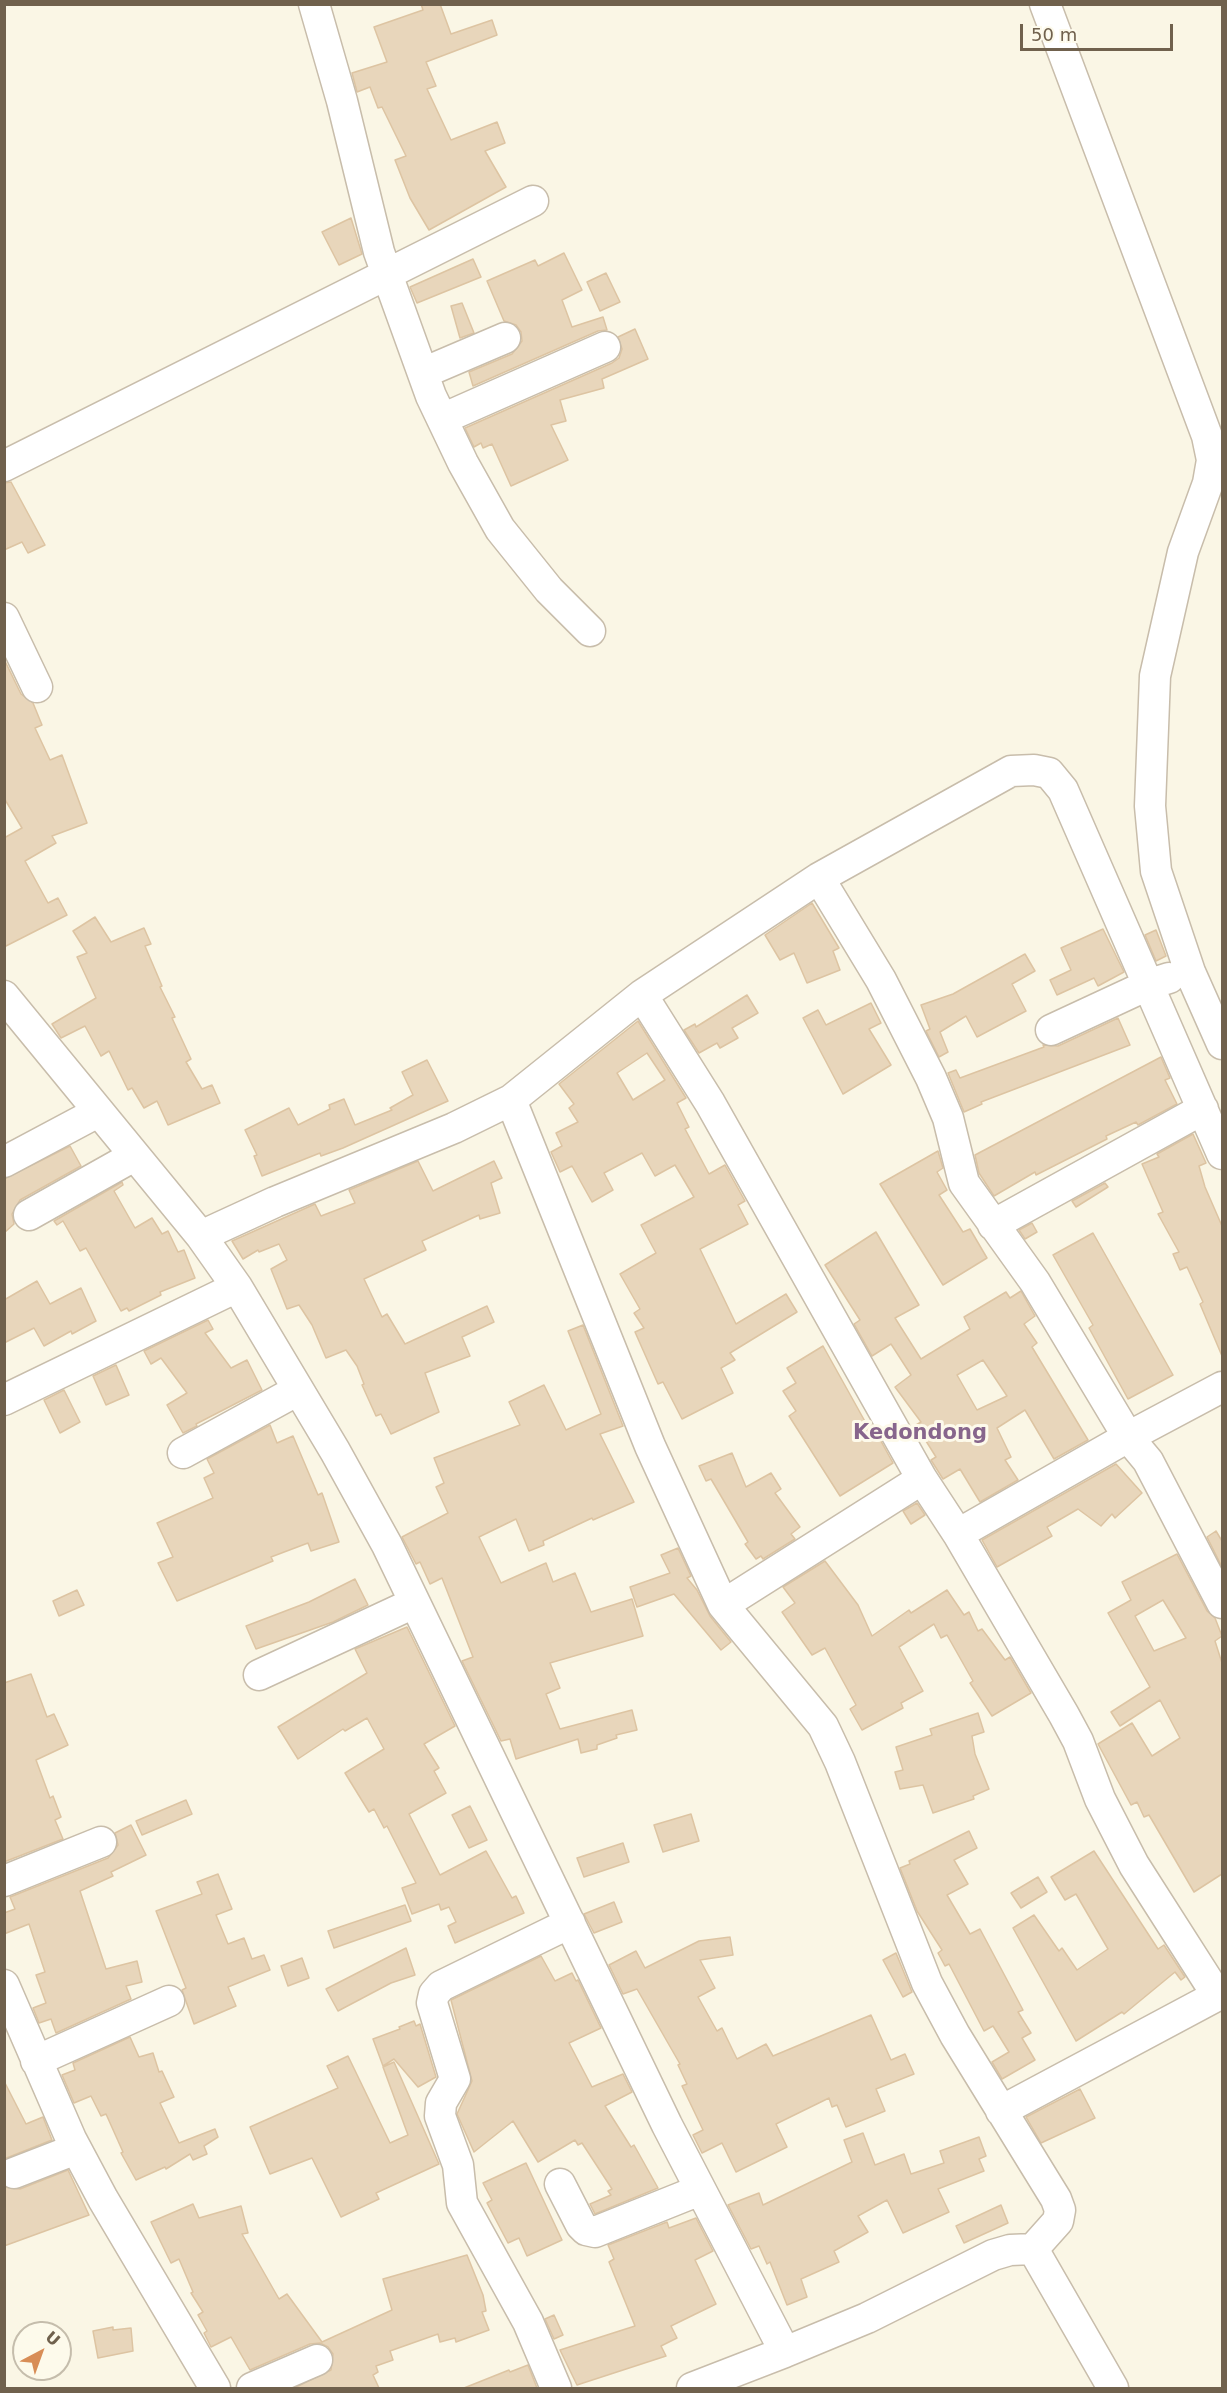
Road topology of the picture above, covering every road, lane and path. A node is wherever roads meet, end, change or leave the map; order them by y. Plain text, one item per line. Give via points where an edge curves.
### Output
1 (315, 4) edge
2 (1045, 4) edge
3 (533, 201) dead end
4 (387, 275) junction
5 (505, 338) dead end
6 (605, 347) dead end
7 (423, 372) junction
8 (442, 419) junction
9 (4, 466) edge
10 (4, 618) edge
11 (590, 631) dead end
12 (37, 687) dead end
13 (819, 878) junction
14 (1190, 972) junction
15 (1150, 984) junction
16 (642, 995) junction
17 (4, 996) edge
18 (1051, 1030) dead end
19 (1222, 1044) edge
20 (512, 1100) junction
21 (1203, 1109) junction
22 (98, 1112) junction
23 (1222, 1154) edge
24 (134, 1156) junction
25 (4, 1162) edge
26 (29, 1215) dead end
27 (993, 1225) junction
28 (201, 1236) junction
29 (237, 1287) junction
30 (1222, 1388) edge
31 (298, 1390) junction
32 (4, 1400) edge
33 (1128, 1437) junction
34 (183, 1453) dead end
35 (922, 1479) junction
36 (958, 1534) junction
37 (414, 1603) junction
38 (1222, 1603) edge
39 (723, 1605) junction
40 (259, 1675) dead end
41 (100, 1842) dead end
42 (4, 1881) edge
43 (570, 1923) junction
44 (4, 1985) edge
45 (1220, 1994) edge
46 (169, 2001) dead end
47 (36, 2061) junction
48 (1001, 2111) junction
49 (76, 2149) junction
50 (14, 2173) dead end
51 (560, 2184) dead end
52 (700, 2190) junction
53 (1044, 2237) junction
54 (785, 2352) junction
55 (317, 2360) dead end
56 (215, 2388) edge
57 (252, 2388) edge
58 (556, 2388) edge
59 (692, 2388) edge
60 (1113, 2388) edge

1 - 4 street
2 - 14 street via 1207,436 1212,460 1164,630 1155,676 1153,716 1150,806 1156,871
3 - 4 street
4 - 7 street
4 - 9 street
5 - 7 street
6 - 8 street
7 - 8 street
8 - 11 street via 500,528 549,590
10 - 12 street
13 - 15 street via 1011,771 1049,773 1063,790
13 - 16 street
13 - 27 street via 881,980 931,1078 948,1119 964,1183
14 - 15 street
14 - 19 street
15 - 18 street
15 - 21 street
16 - 20 street
16 - 35 street via 751,1173
17 - 22 street
20 - 28 street
20 - 39 street via 650,1446
21 - 23 street
21 - 27 street
22 - 24 street
22 - 25 street
24 - 26 street
24 - 28 street
27 - 33 street via 1050,1307
28 - 29 street
29 - 31 street
29 - 32 street
30 - 33 street
31 - 34 street
31 - 37 street via 387,1545
33 - 36 street
33 - 38 street via 1148,1461 1168,1496
35 - 36 street
35 - 39 street
36 - 45 street via 1078,1741 1100,1799 1134,1865
37 - 40 street
37 - 43 street
39 - 48 street via 823,1726 927,1983
41 - 42 street
43 - 52 street
43 - 58 street via 441,1986 432,2003 455,2079 441,2103 440,2116 458,2165 462,2203 528,2322
44 - 47 street
45 - 48 street
46 - 47 street
47 - 49 street
48 - 53 street via 1060,2210
49 - 50 street
49 - 56 street
51 - 52 street via 581,2225 595,2232
52 - 54 street
53 - 54 street via 993,2255 867,2318
53 - 60 street
54 - 59 street
55 - 57 street

